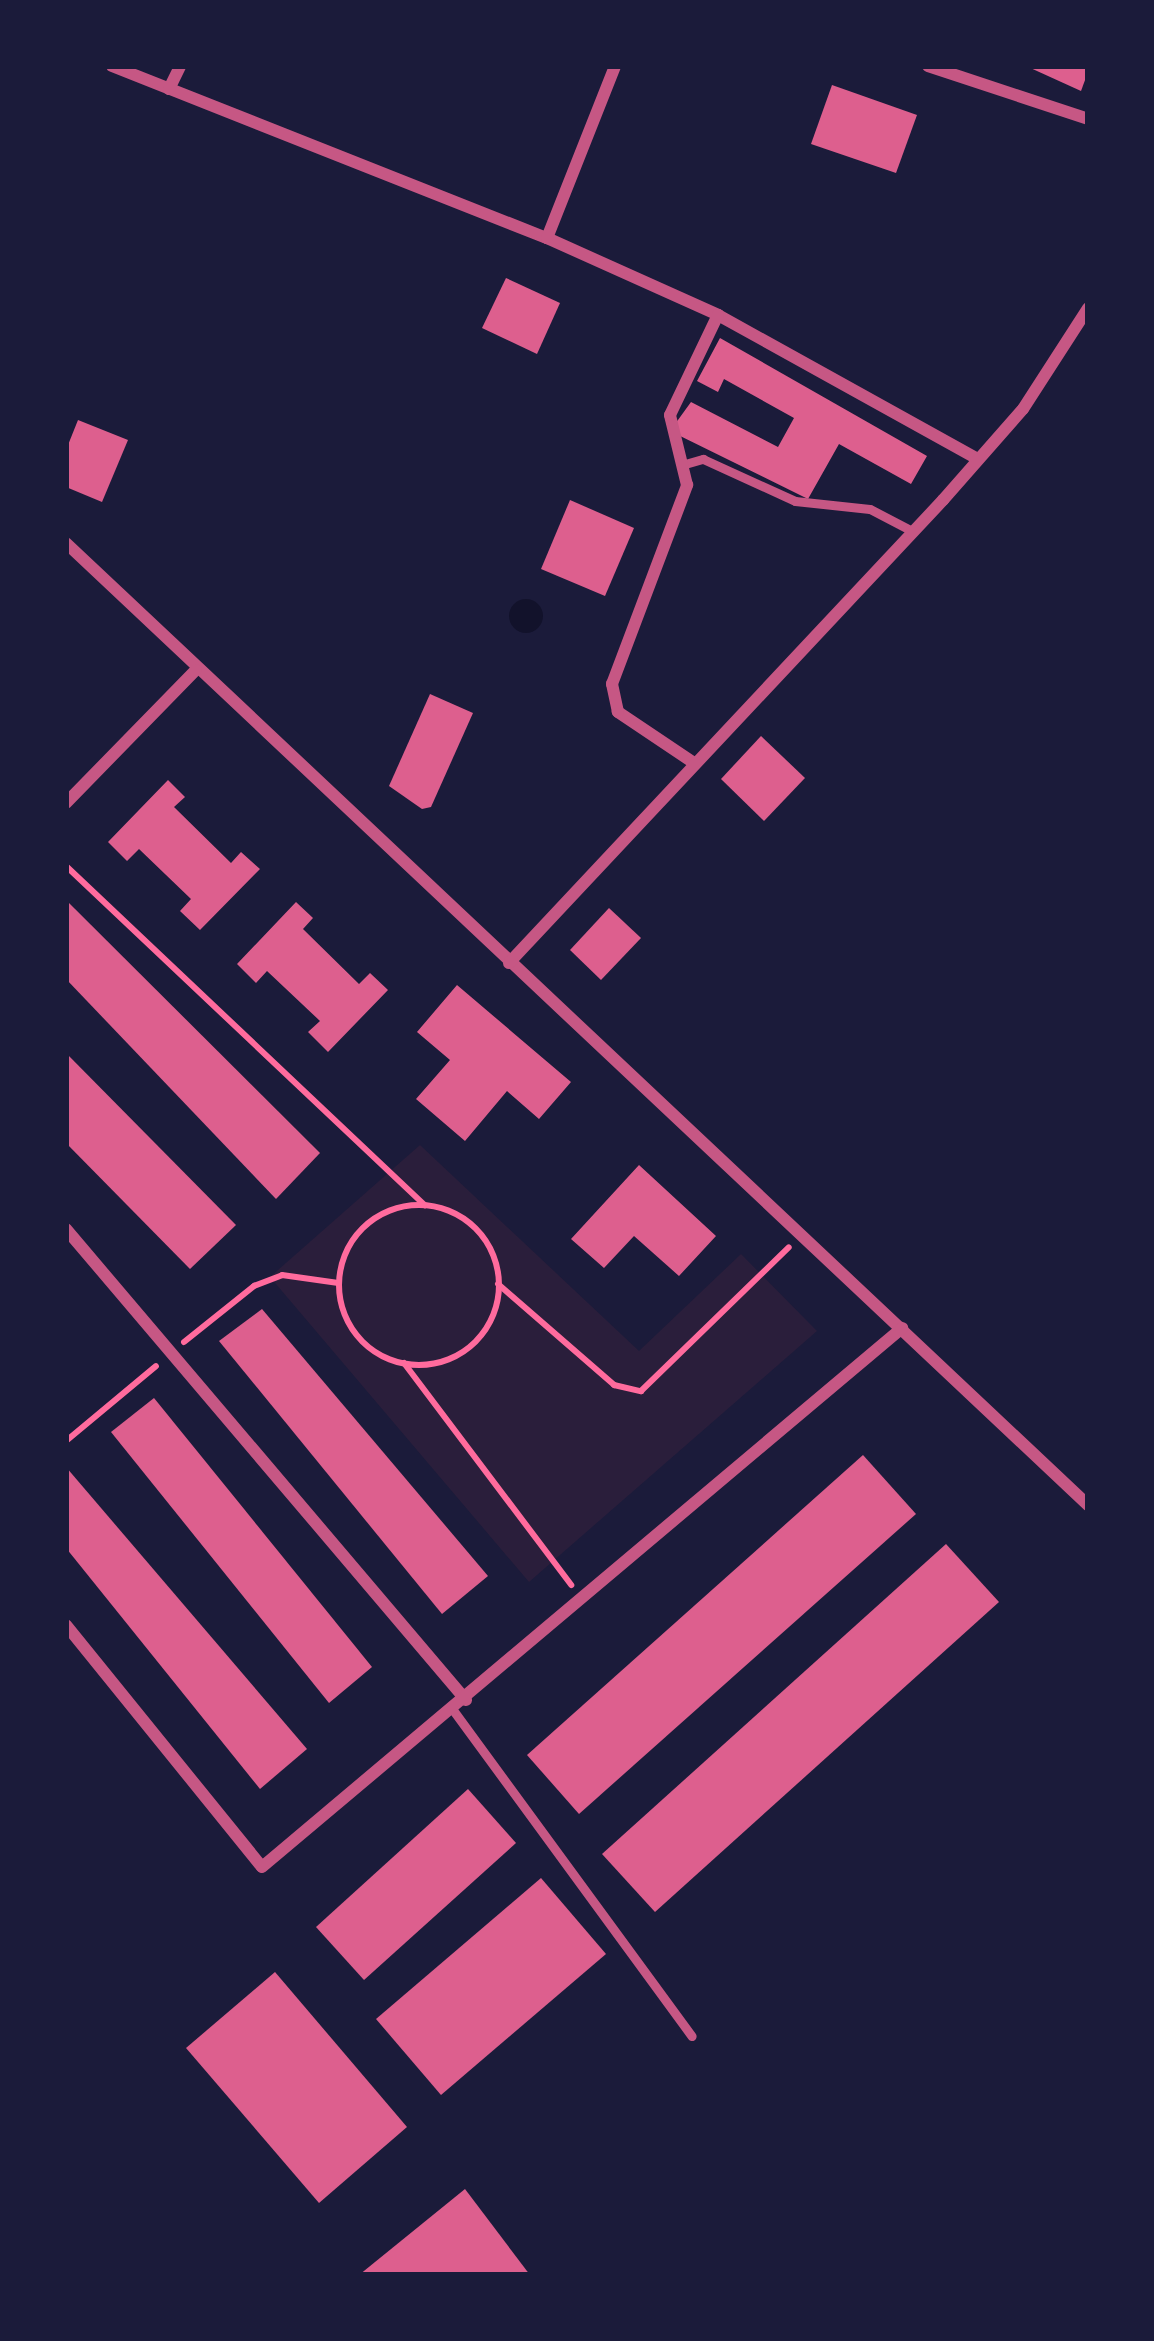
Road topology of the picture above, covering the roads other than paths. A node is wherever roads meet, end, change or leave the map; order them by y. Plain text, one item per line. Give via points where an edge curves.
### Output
1 (112, 66) edge
2 (180, 66) edge
3 (615, 66) edge
4 (928, 66) edge
5 (169, 89) junction
6 (1088, 119) edge
7 (548, 238) junction
8 (1088, 308) edge
9 (718, 315) junction
10 (978, 459) junction
11 (685, 464) junction
12 (912, 531) junction
13 (66, 543) edge
14 (196, 670) junction
15 (694, 763) junction
16 (66, 803) edge
17 (509, 963) junction
18 (66, 1229) edge
19 (902, 1328) junction
20 (1088, 1505) edge
21 (66, 1625) edge
22 (466, 1700) junction
23 (453, 1710) junction
24 (692, 2036) dead end

1 - 5 street
2 - 5 street
3 - 7 street
4 - 6 street
5 - 7 street
7 - 9 street
8 - 10 street via 1023,409
9 - 10 street
9 - 11 street via 670,415
10 - 12 street
11 - 12 lane via 703,459 795,501 870,509
11 - 15 street via 687,485 621,646 612,699 642,732
12 - 15 street
13 - 14 street
14 - 16 street
14 - 17 street
15 - 17 street
17 - 19 street
18 - 22 street
19 - 20 street
19 - 22 street
21 - 23 street via 262,1867
22 - 23 street
23 - 24 lane

